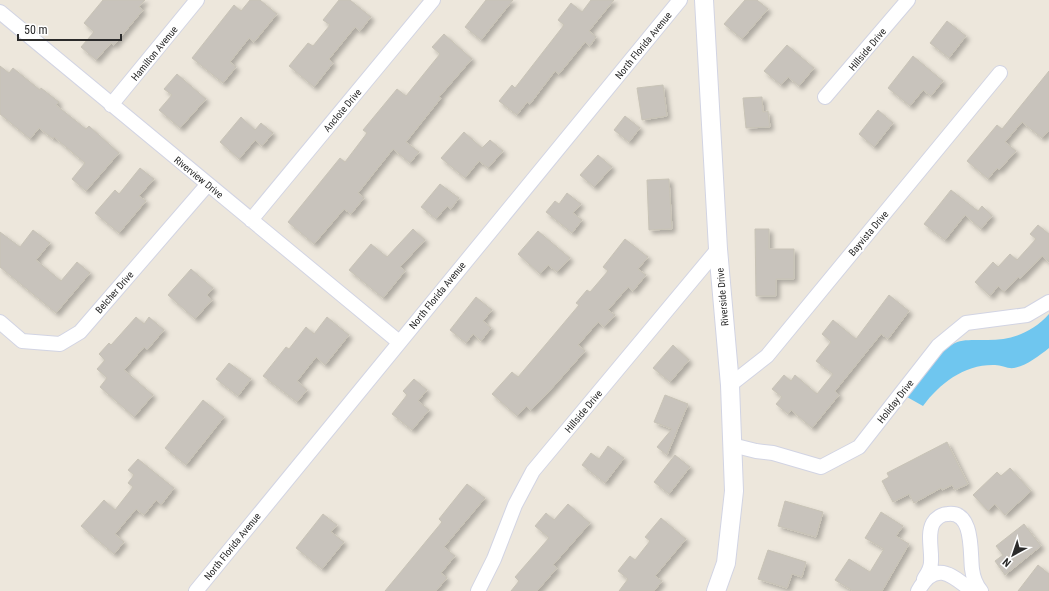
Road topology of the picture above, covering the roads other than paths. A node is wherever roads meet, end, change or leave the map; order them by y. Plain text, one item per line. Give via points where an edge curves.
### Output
1 (197, 0) edge
2 (433, 0) edge
3 (680, 0) edge
4 (704, 0) edge
5 (908, 0) edge
6 (0, 12) edge
7 (1000, 73) dead end
8 (825, 97) dead end
9 (112, 105) junction
10 (208, 184) junction
11 (251, 220) junction
12 (718, 249) junction
13 (1049, 302) edge
14 (0, 322) edge
15 (399, 342) junction
16 (730, 385) junction
17 (732, 445) junction
18 (921, 585) edge
19 (196, 591) edge
20 (478, 591) edge
21 (716, 591) edge
22 (972, 591) edge
23 (981, 591) edge

1 - 9 street, Hamilton Avenue
2 - 11 street, Anclote Drive
3 - 15 street, North Florida Avenue
4 - 12 street, Riverside Drive
5 - 8 street, Hillside Drive
6 - 9 street, Riverview Drive
7 - 16 street, Bayvista Drive via 767,356
9 - 10 street, Riverview Drive
10 - 11 street, Riverview Drive
10 - 14 street, Belcher Drive via 80,332 60,344 22,341
11 - 15 street, Riverview Drive
12 - 16 street, Riverside Drive
12 - 20 street, Hillside Drive via 533,471 515,505 494,559
13 - 17 street, Holiday Drive via 1027,315 966,323 938,346 859,447 821,467 773,453
15 - 19 street, North Florida Avenue
16 - 17 street, Riverside Drive
17 - 21 street, Riverside Drive via 734,491 727,556
18 - 22 street via 936,573 946,574 953,576
18 - 23 street via 931,564 932,524 950,513 964,521 969,530 972,570

